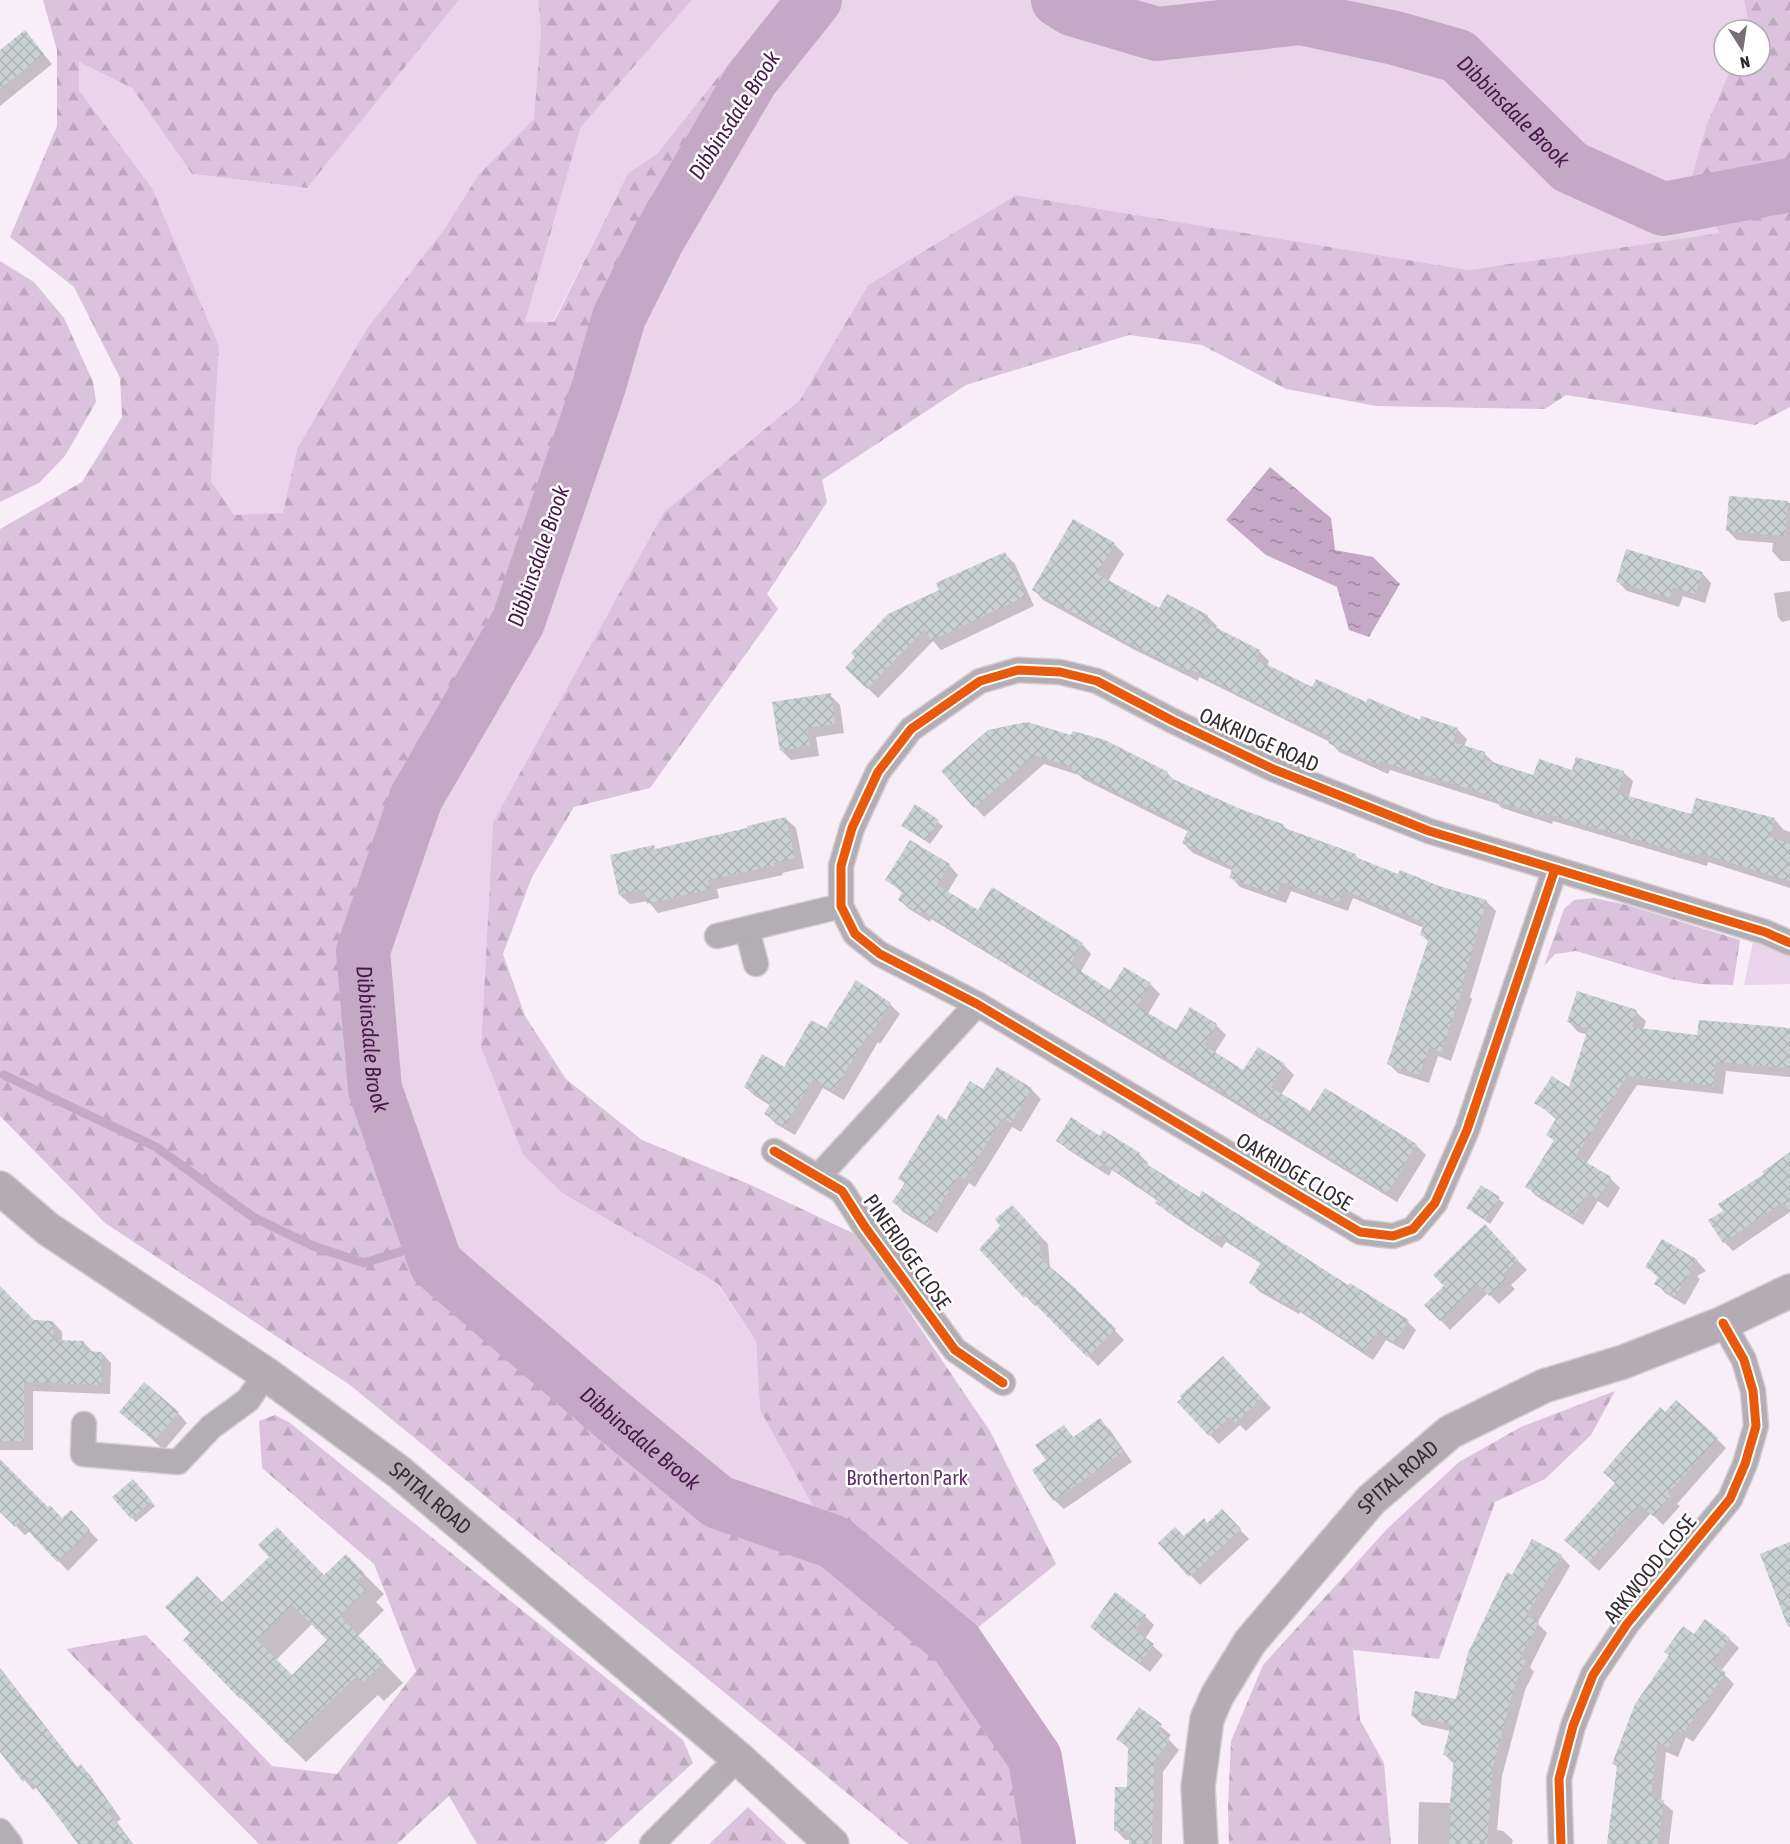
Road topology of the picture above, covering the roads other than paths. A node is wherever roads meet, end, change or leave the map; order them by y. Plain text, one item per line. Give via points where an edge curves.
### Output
1 (1555, 869) junction
2 (841, 906) junction
3 (747, 929) junction
4 (717, 936) dead end
5 (1790, 943) edge
6 (756, 964) dead end
7 (977, 1004) junction
8 (774, 1151) dead end
9 (818, 1177) junction
10 (0, 1188) edge
11 (1790, 1291) edge
12 (1722, 1323) junction
13 (266, 1374) junction
14 (1003, 1383) dead end
15 (84, 1424) dead end
16 (738, 1758) junction
17 (0, 1831) edge
18 (10, 1844) edge
19 (652, 1844) edge
20 (832, 1844) edge
21 (1200, 1844) edge
22 (1561, 1844) edge

1 - 2 street, OAKRIDGE ROAD via 1429,831 1273,769 1097,681 1060,672 1018,670 980,681 911,729 878,772 852,828 841,866
1 - 5 street, OAKRIDGE ROAD
1 - 7 street, OAKRIDGE CLOSE via 1467,1130 1449,1172 1435,1203 1413,1229 1393,1236 1360,1232
2 - 3 street
2 - 7 street, OAKRIDGE CLOSE via 855,934 880,954
3 - 4 street
3 - 6 street
7 - 9 street
8 - 9 street, PINERIDGE CLOSE
9 - 14 street, PINERIDGE CLOSE via 842,1191 955,1350
10 - 13 main road, SPITAL ROAD via 48,1228
11 - 12 main road, SPITAL ROAD
12 - 21 main road, SPITAL ROAD via 1623,1362 1544,1386 1450,1432 1371,1500 1250,1642 1216,1696 1207,1719 1198,1787
12 - 22 street, ARKWOOD CLOSE via 1744,1360 1752,1391 1756,1426 1745,1464 1730,1499 1627,1624 1593,1675 1573,1726 1559,1779
13 - 15 street via 248,1400 211,1427 178,1462 83,1454
13 - 16 main road, SPITAL ROAD via 399,1473
16 - 19 street
16 - 20 main road, SPITAL ROAD
17 - 18 street

